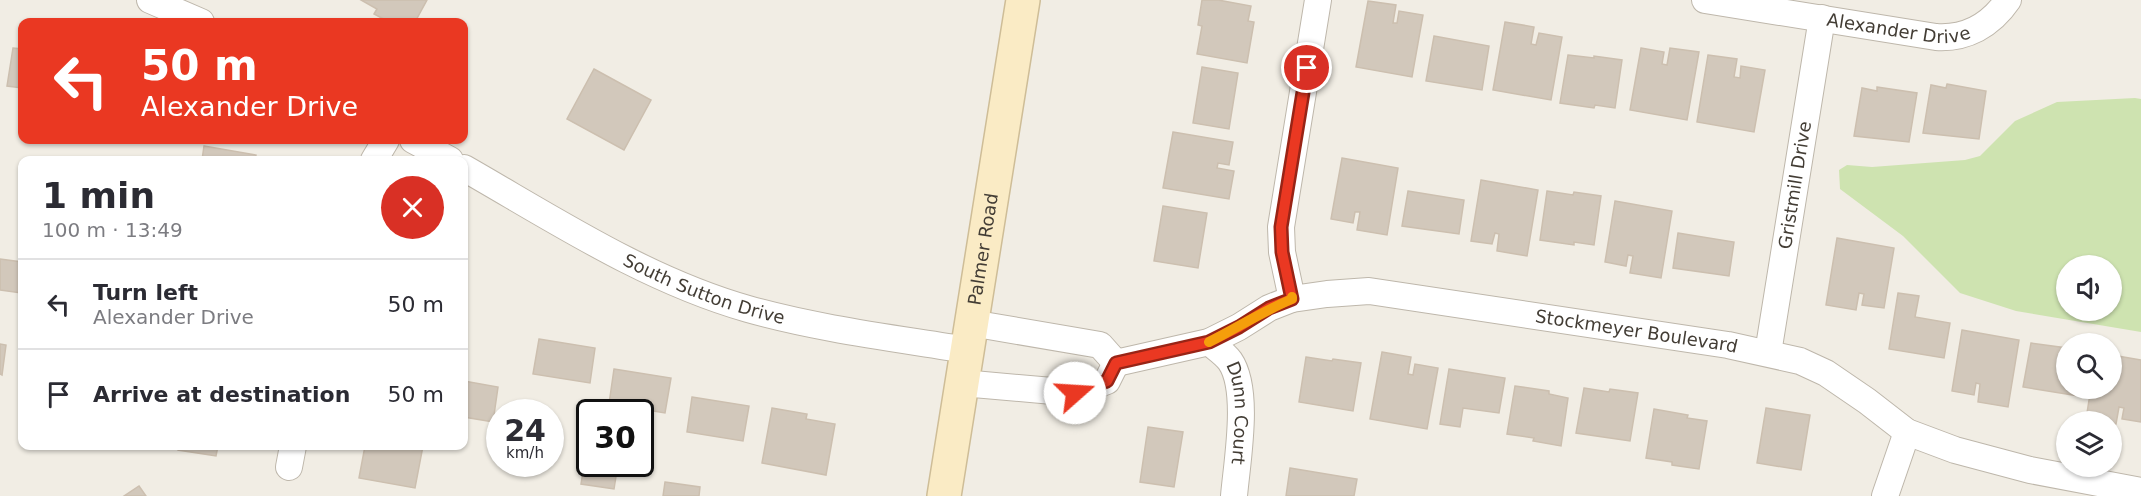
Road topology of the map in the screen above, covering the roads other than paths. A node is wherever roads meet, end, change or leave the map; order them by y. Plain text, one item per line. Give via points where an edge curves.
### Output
1 (150, 0) edge
2 (1023, 0) edge
3 (1318, 0) edge
4 (1705, 0) edge
5 (2008, 0) edge
6 (192, 18) edge
7 (1822, 18) junction
8 (420, 144) edge
9 (443, 156) edge
10 (468, 170) edge
11 (1292, 299) junction
12 (969, 337) junction
13 (1209, 342) junction
14 (1768, 353) junction
15 (1116, 363) junction
16 (962, 383) junction
17 (1907, 432) junction
18 (2141, 491) edge
19 (944, 496) edge
20 (1234, 496) edge
21 (1886, 496) edge

1 - 6 street
2 - 12 street, Palmer Road
3 - 11 street via 1281,227
4 - 7 street, Alexander Drive
5 - 7 street, Alexander Drive via 1995,17 1976,30 1953,38
7 - 14 street, Gristmill Drive
8 - 9 street
10 - 12 street, South Sutton Drive via 618,255 748,309 802,322
11 - 13 street, Stockmeyer Boulevard
11 - 14 street, Stockmeyer Boulevard via 1369,291
12 - 15 street via 1100,345
12 - 16 street, Palmer Road
13 - 15 street, Stockmeyer Boulevard
13 - 20 street, Dunn Court via 1230,360 1237,376 1241,411
14 - 17 street, Stockmeyer Boulevard via 1826,373
15 - 16 street via 1107,381 1075,393
16 - 19 street, Palmer Road
17 - 18 street, Stockmeyer Boulevard via 1955,450 2030,470
17 - 21 street

